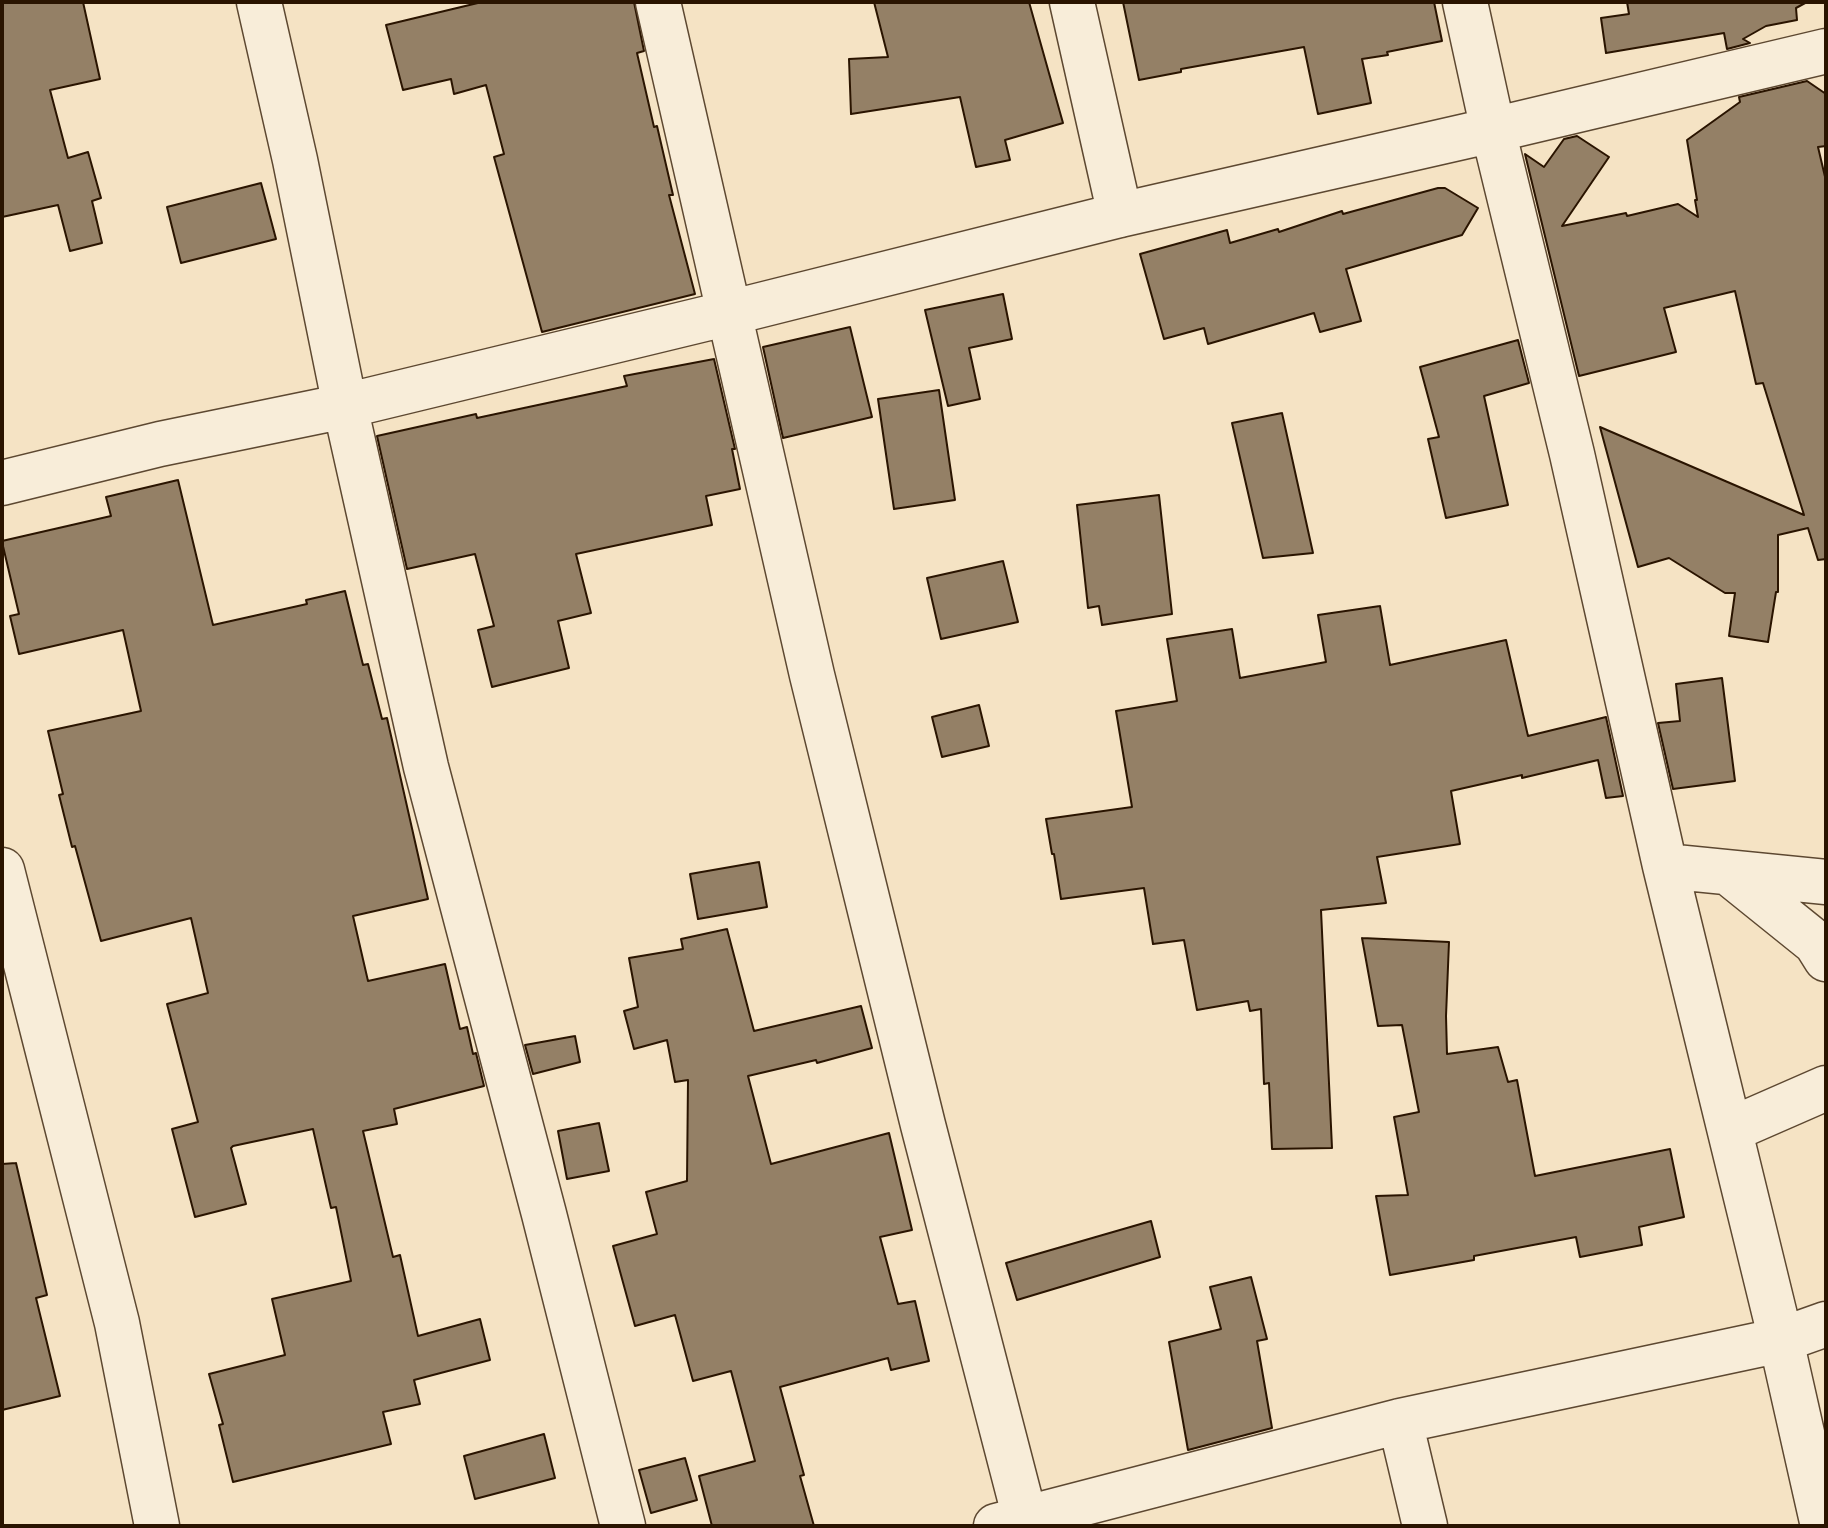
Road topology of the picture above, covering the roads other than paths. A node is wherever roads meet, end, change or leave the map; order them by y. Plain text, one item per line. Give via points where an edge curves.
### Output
1 (259, 2) edge
2 (658, 2) edge
3 (1072, 2) edge
4 (1465, 2) edge
5 (1826, 51) edge
6 (1493, 130) junction
7 (1120, 215) junction
8 (729, 313) junction
9 (345, 406) junction
10 (2, 483) edge
11 (1665, 866) junction
12 (2, 870) edge
13 (1729, 873) junction
14 (1826, 882) edge
15 (1826, 959) edge
16 (1826, 1088) edge
17 (1730, 1130) junction
18 (1826, 1324) edge
19 (1781, 1340) junction
20 (1400, 1421) junction
21 (1016, 1523) edge
22 (157, 1526) edge
23 (623, 1526) edge
24 (1425, 1526) edge
25 (1823, 1526) edge

1 - 9 street
2 - 8 street
3 - 7 street
4 - 6 street
5 - 6 street
6 - 7 street
6 - 11 street
7 - 8 street
8 - 9 street
8 - 21 street
9 - 10 street
9 - 23 street via 426,767
11 - 13 street
11 - 17 street
12 - 22 street via 117,1323
13 - 14 street
13 - 15 street via 1816,943
16 - 17 street
17 - 19 street
18 - 19 street
19 - 20 street
19 - 25 street
20 - 21 street
20 - 24 street

